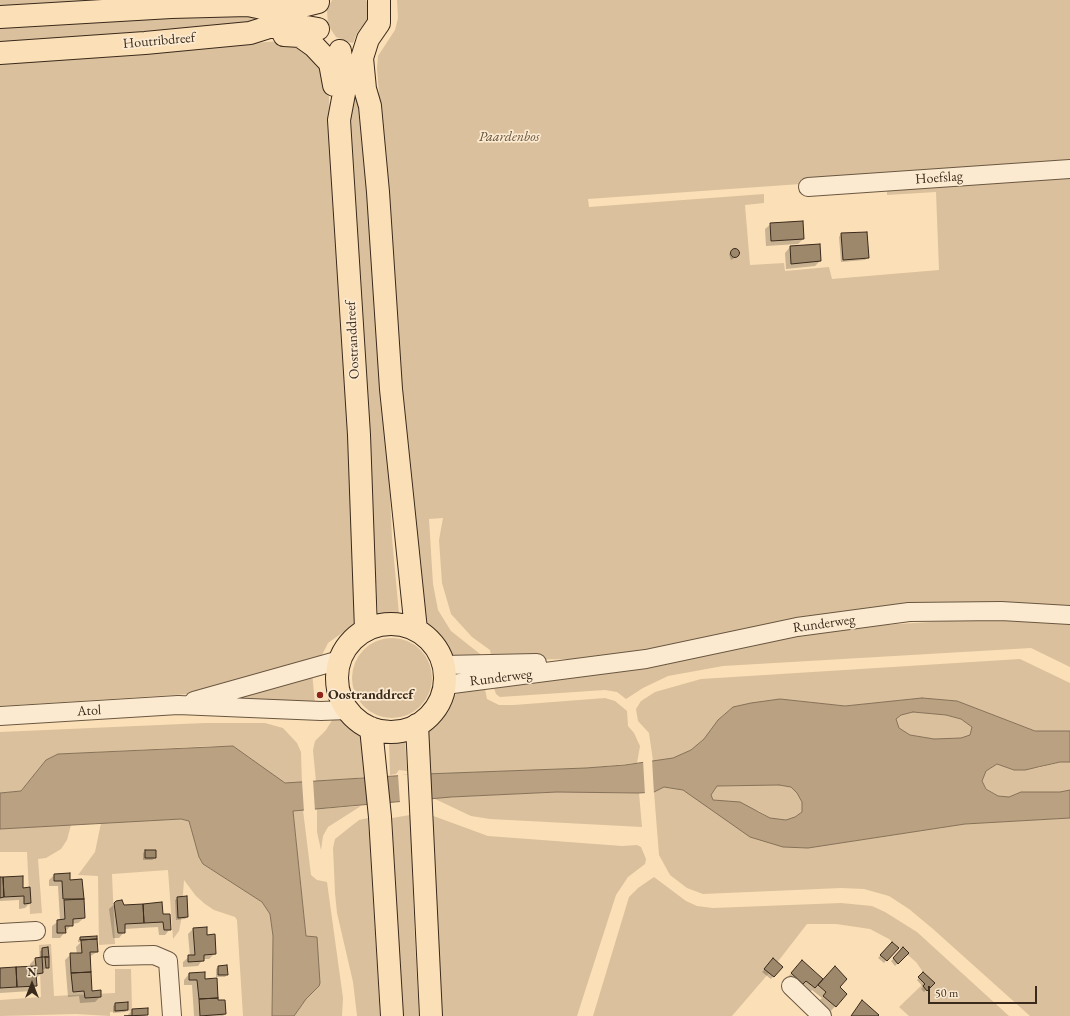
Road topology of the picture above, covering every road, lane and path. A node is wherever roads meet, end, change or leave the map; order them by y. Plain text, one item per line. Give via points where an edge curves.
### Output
1 (379, 0) edge
2 (391, 0) edge
3 (318, 1) edge
4 (256, 3) edge
5 (0, 17) edge
6 (318, 29) junction
7 (250, 33) junction
8 (368, 50) junction
9 (340, 51) junction
10 (0, 53) edge
11 (339, 120) junction
12 (1070, 169) edge
13 (808, 187) dead end
14 (1070, 615) edge
15 (366, 630) junction
16 (416, 630) junction
17 (340, 660) junction
18 (444, 675) junction
19 (178, 705) junction
20 (347, 710) junction
21 (0, 716) edge
22 (417, 725) junction
23 (371, 728) junction
24 (36, 930) dead end
25 (0, 933) edge
26 (113, 956) dead end
27 (791, 986) dead end
28 (172, 1016) edge
29 (392, 1016) edge
30 (431, 1016) edge
31 (822, 1016) edge

1 - 8 main road via 379,23 368,39
2 - 8 main road via 391,25 382,40
3 - 4 main road via 294,8 267,9
3 - 6 main road via 315,17
4 - 5 main road
6 - 7 main road, Houtribdreef via 269,27
6 - 9 main road via 328,44
7 - 10 main road, Houtribdreef via 144,44
7 - 11 main road via 300,36 314,46 332,70
8 - 9 main road via 347,53
8 - 16 main road via 373,89 370,106 391,389
9 - 11 main road, Oostranddreef via 345,88
11 - 15 main road, Oostranddreef via 359,427
12 - 13 street, Hoefslag
14 - 18 street, Runderweg via 1000,611 909,612 797,628 646,659 582,667 547,663
15 - 16 main road via 378,625 391,624 404,625
15 - 17 main road via 350,643
16 - 18 main road via 431,641 441,657
17 - 19 street, Atol
17 - 20 main road via 338,686
18 - 22 main road via 436,708 428,718
19 - 20 street, Atol
19 - 21 street, Atol
20 - 23 main road
22 - 23 main road via 394,732
22 - 30 main road
23 - 29 main road via 380,817
24 - 25 street
26 - 28 street via 154,955 168,961
27 - 31 street

